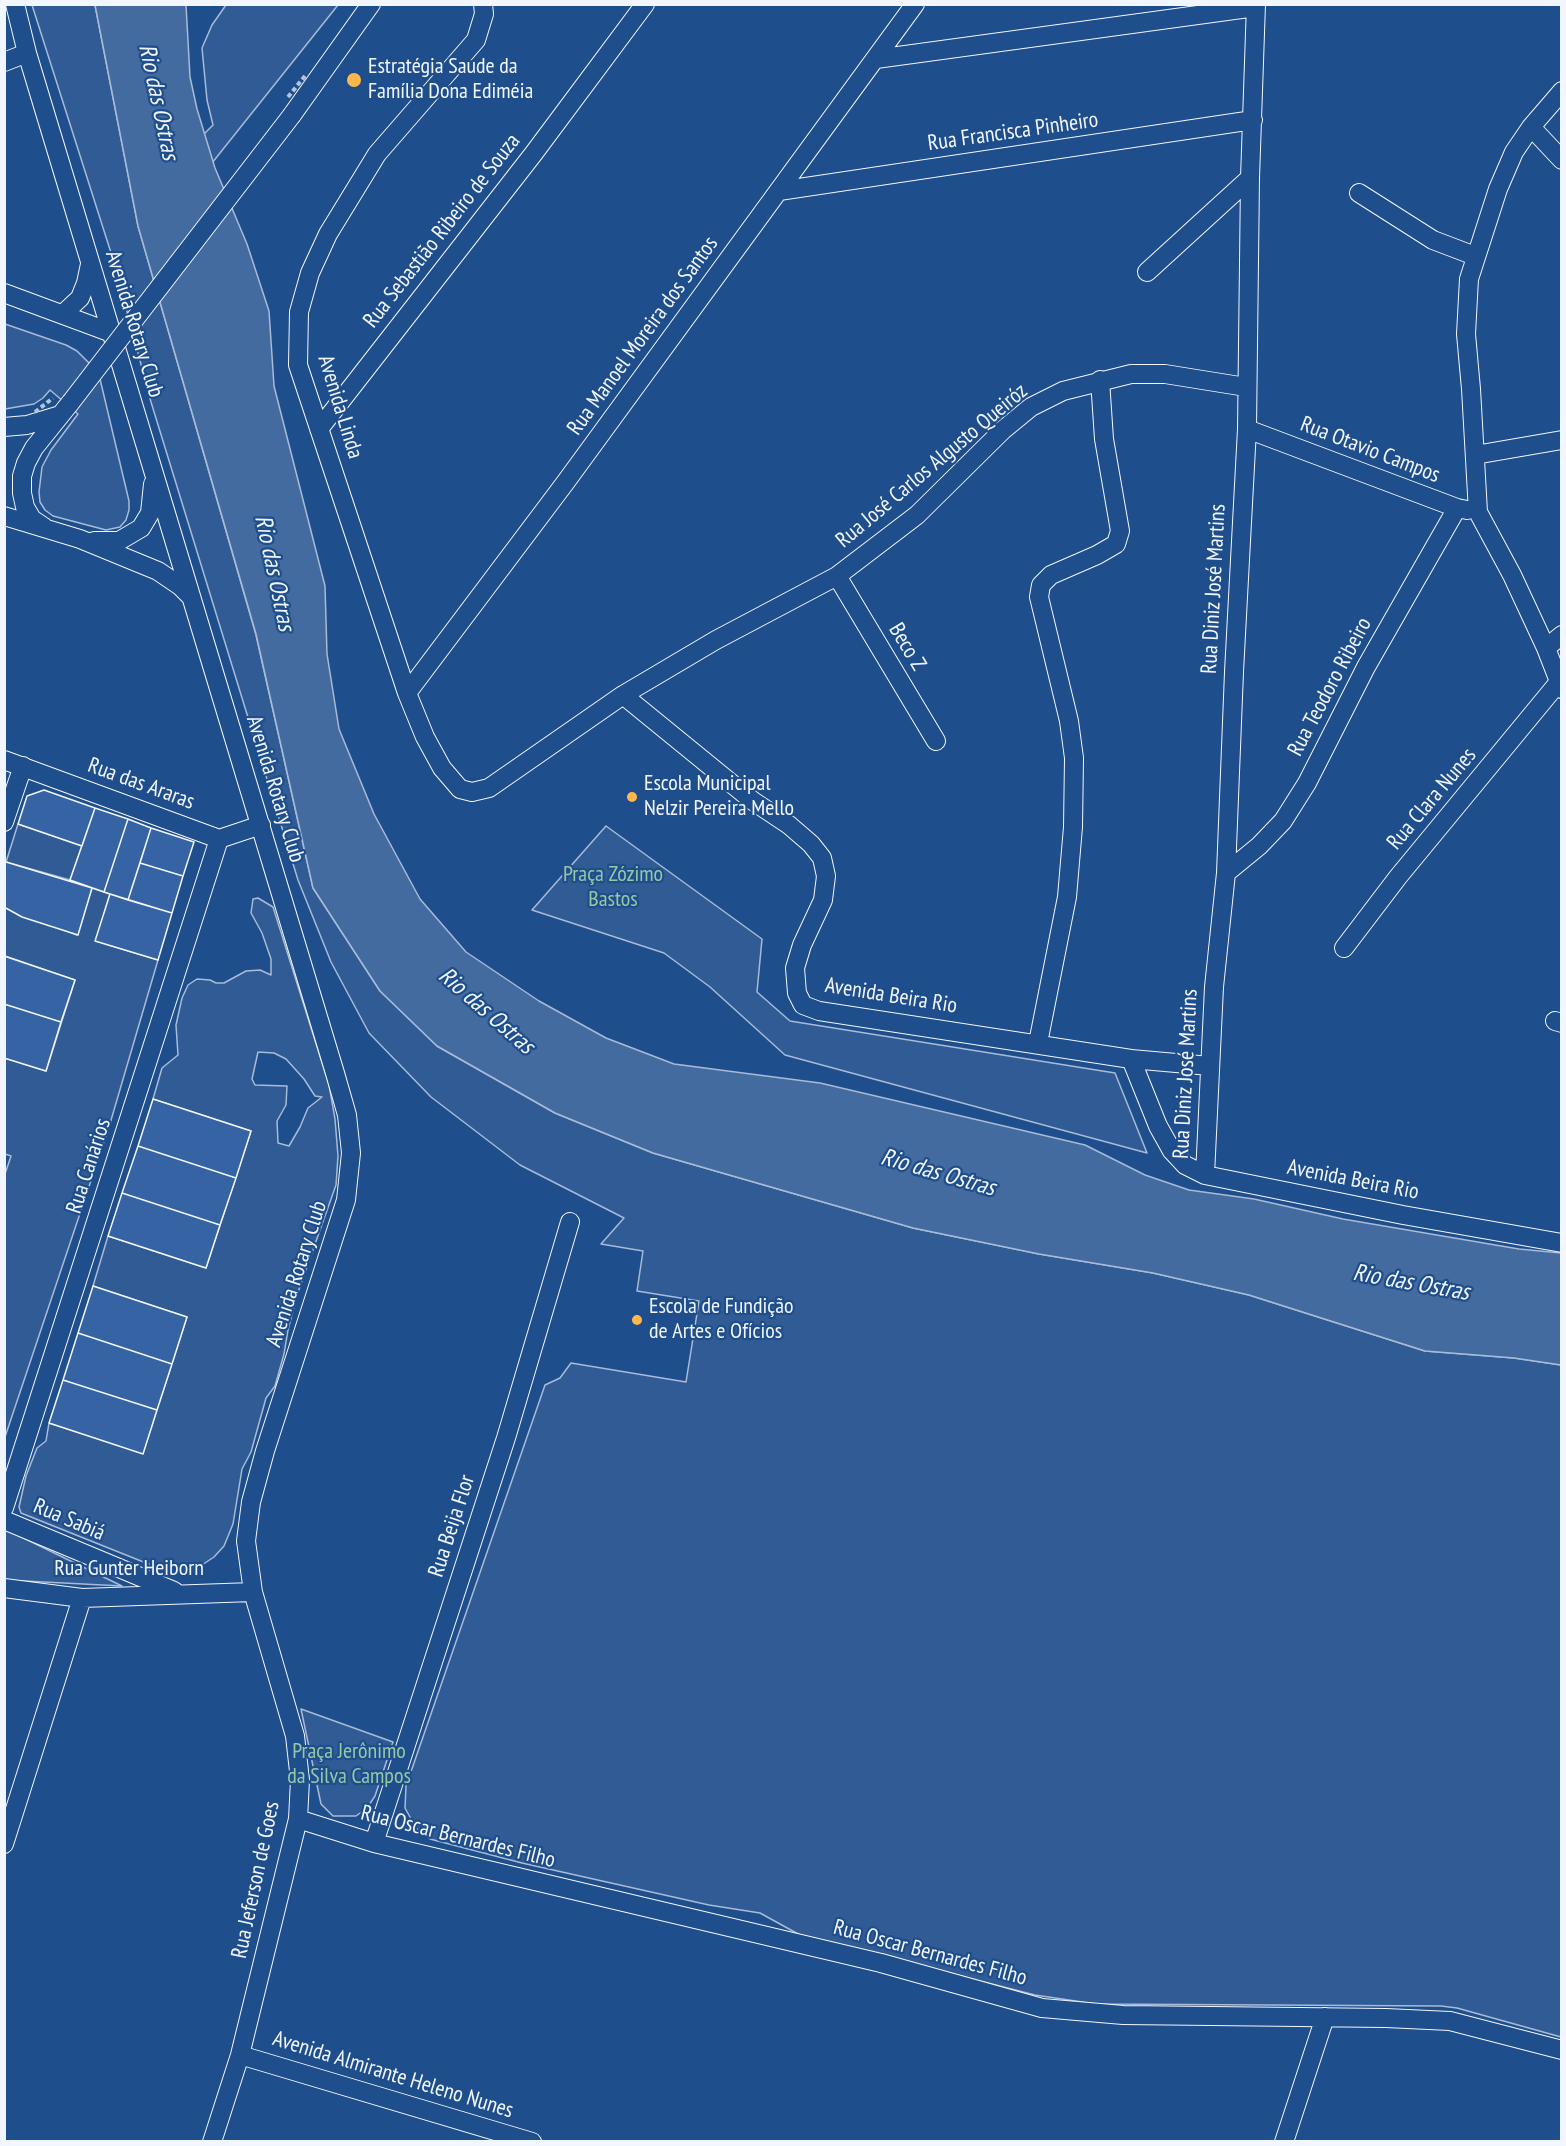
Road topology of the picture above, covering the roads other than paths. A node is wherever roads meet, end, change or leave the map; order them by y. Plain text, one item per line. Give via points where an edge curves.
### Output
1 (15, 4) edge
2 (371, 4) edge
3 (483, 4) edge
4 (645, 4) edge
5 (915, 4) edge
6 (1256, 6) edge
7 (27, 53) junction
8 (876, 59) junction
9 (4, 62) edge
10 (1562, 91) edge
11 (1253, 120) junction
12 (1531, 127) junction
13 (1562, 160) edge
14 (1250, 178) junction
15 (779, 191) junction
16 (1359, 193) dead end
17 (1475, 256) junction
18 (90, 261) junction
19 (1147, 272) dead end
20 (6, 294) edge
21 (64, 314) junction
22 (112, 333) junction
23 (1100, 380) junction
24 (1246, 387) junction
25 (65, 409) junction
26 (4, 427) edge
27 (320, 429) junction
28 (1247, 429) junction
29 (1562, 440) edge
30 (1475, 455) junction
31 (149, 457) junction
32 (1457, 508) junction
33 (1478, 512) junction
34 (4, 516) edge
35 (48, 530) junction
36 (80, 539) junction
37 (837, 576) junction
38 (192, 598) junction
39 (1562, 635) edge
40 (1546, 648) junction
41 (1560, 686) edge
42 (408, 693) junction
43 (623, 694) junction
44 (936, 741) dead end
45 (4, 760) edge
46 (23, 766) junction
47 (489, 788) joint
48 (4, 822) edge
49 (261, 825) junction
50 (219, 839) junction
51 (1226, 873) junction
52 (1344, 948) dead end
53 (1038, 1043) junction
54 (1131, 1059) junction
55 (1210, 1066) junction
56 (1205, 1175) junction
57 (570, 1222) dead end
58 (1562, 1244) edge
59 (4, 1508) edge
60 (4, 1520) edge
61 (4, 1588) edge
62 (254, 1592) junction
63 (181, 1593) junction
64 (82, 1598) junction
65 (298, 1819) junction
66 (374, 1843) junction
67 (4, 1844) edge
68 (1325, 2017) junction
69 (1562, 2050) edge
70 (240, 2055) junction
71 (212, 2142) edge
72 (532, 2142) edge
73 (1284, 2142) edge

1 - 7 street, Avenida Rotary Club
2 - 25 street, bridge via 292,115
3 - 27 street, Avenida Linda via 476,40 377,154 328,234 310,273 299,312 298,365
4 - 27 street, Rua Sebastião Ribeiro de Souza
5 - 8 street, Rua Manoel Moreira dos Santos
6 - 8 street
6 - 11 street, Rua Diniz José Martins
7 - 9 street
7 - 18 street, Avenida Rotary Club
8 - 15 street, Rua Manoel Moreira dos Santos
10 - 12 street
11 - 14 street, Rua Diniz José Martins
11 - 15 street, Rua Francisca Pinheiro
12 - 13 street
12 - 17 street via 1514,152
14 - 19 street
14 - 24 street, Rua Diniz José Martins
15 - 42 street, Rua Manoel Moreira dos Santos
16 - 17 street via 1433,240
17 - 30 street via 1469,279 1466,334
18 - 21 street via 80,298
18 - 22 street, Avenida Rotary Club
20 - 21 street
21 - 22 street
22 - 31 street, Avenida Rotary Club
23 - 24 street, Rua José Carlos Algusto Queiróz via 1131,374 1165,374
23 - 37 street, Rua José Carlos Algusto Queiróz via 1063,391 1031,407 917,515
23 - 53 street via 1104,439 1120,531 1116,544 1051,575 1041,585 1039,597 1074,758 1067,897
24 - 28 street, Rua Diniz José Martins
25 - 26 street via 27,425
25 - 35 street via 34,447 22,476 25,507 32,519
27 - 42 street, Avenida Linda
28 - 32 street, Rua Otavio Campos
28 - 51 street, Rua Diniz José Martins
29 - 30 street
30 - 33 street
31 - 36 street via 152,504 141,528 119,541
31 - 38 street, Avenida Rotary Club
32 - 33 street, Rua Otavio Campos
32 - 51 street, Rua Teodoro Ribeiro via 1283,821
33 - 40 street
34 - 35 street
35 - 36 street
36 - 38 street via 165,575
37 - 43 street, Rua José Carlos Algusto Queiróz
37 - 44 street, Beco Z
38 - 49 street, Avenida Rotary Club
39 - 40 street
40 - 41 street
41 - 52 street, Rua Clara Nunes via 1398,877
42 - 47 street, Avenida Linda via 425,737 452,782 472,792
43 - 47 street, Rua José Carlos Algusto Queiróz
43 - 53 street, Avenida Beira Rio via 753,801 789,825 822,858 826,876 822,900 795,968 797,993 803,1005 819,1011
45 - 46 street, Rua das Araras
46 - 48 street
46 - 50 street, Rua das Araras
49 - 50 street
49 - 62 street, Avenida Rotary Club via 347,1114 351,1153 346,1200 250,1502 246,1541
50 - 59 street, Rua Canários
51 - 55 street, Rua Diniz José Martins
53 - 54 street, Avenida Beira Rio
54 - 55 street, Avenida Beira Rio
54 - 56 street, Avenida Beira Rio via 1172,1151 1185,1165
55 - 56 street, Rua Diniz José Martins
56 - 58 street, Avenida Beira Rio
57 - 66 street, Rua Beija Flor via 506,1438
60 - 63 street, Rua Sabiá
61 - 64 street, Rua Gunter Heiborn
62 - 63 street, Rua Gunter Heiborn
62 - 65 street, Rua Jeferson de Goes via 295,1736 300,1780
63 - 64 street, Rua Gunter Heiborn
64 - 67 street
65 - 66 street, Rua Oscar Bernardes Filho
65 - 70 street, Rua Jeferson de Goes
66 - 68 street, Rua Oscar Bernardes Filho via 881,1963 1042,2008 1123,2015
68 - 69 street, Rua Oscar Bernardes Filho via 1450,2021
68 - 73 street
70 - 71 street, Rua Jeferson de Goes
70 - 72 street, Avenida Almirante Heleno Nunes

